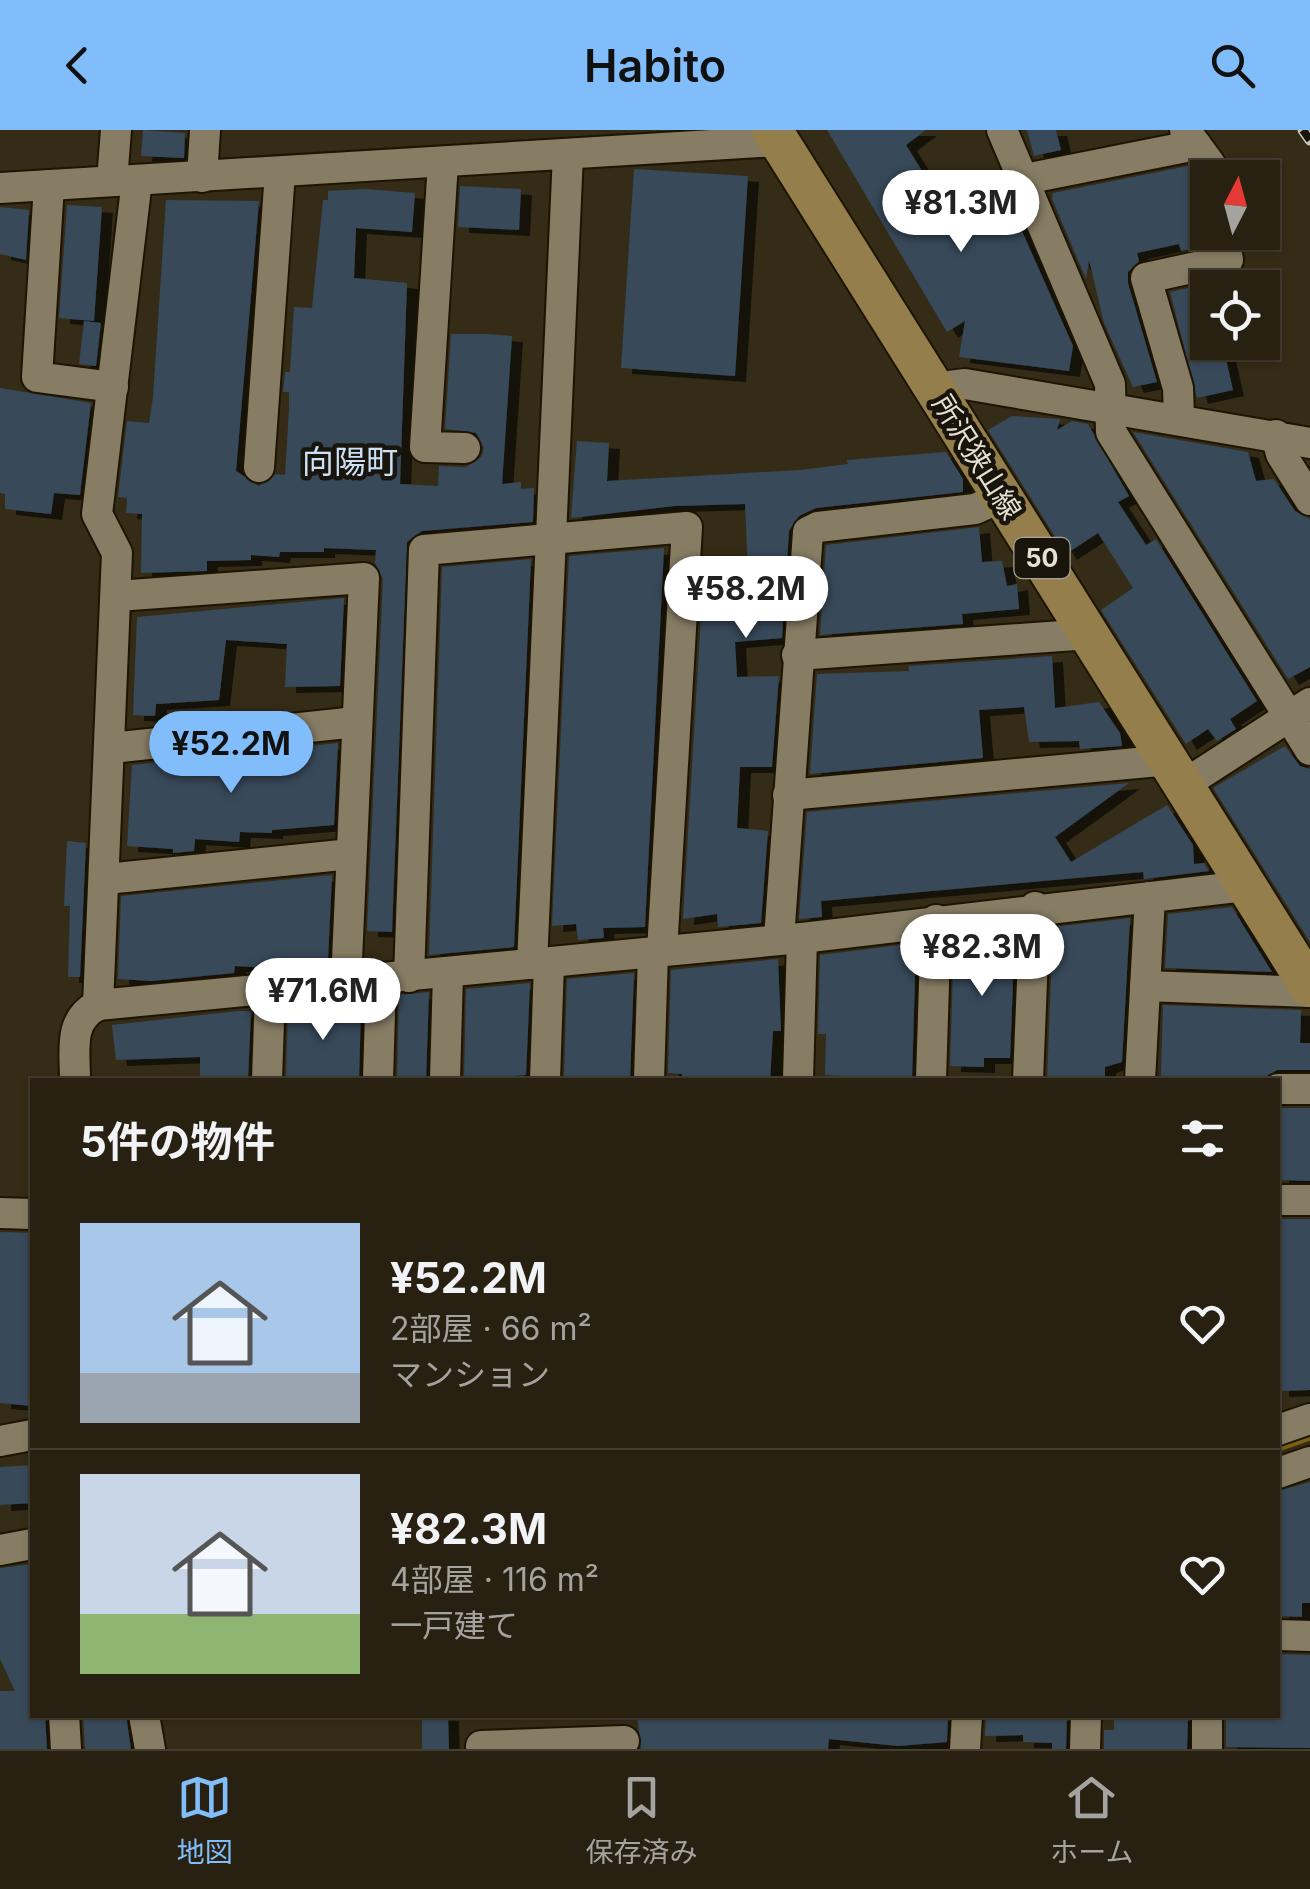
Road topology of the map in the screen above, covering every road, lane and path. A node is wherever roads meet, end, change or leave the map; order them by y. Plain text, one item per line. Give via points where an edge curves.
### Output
1 (116, 130) edge
2 (204, 130) edge
3 (1002, 130) edge
4 (775, 135) edge
5 (1190, 138) edge
6 (568, 154) junction
7 (1207, 160) edge
8 (443, 162) junction
9 (280, 172) junction
10 (202, 176) junction
11 (1020, 180) junction
12 (125, 181) junction
13 (49, 185) junction
14 (0, 188) edge
15 (1226, 250) edge
16 (112, 387) junction
17 (934, 388) junction
18 (1110, 408) junction
19 (1178, 417) junction
20 (1276, 436) junction
21 (1310, 443) edge
22 (464, 448) dead end
23 (260, 467) dead end
24 (1002, 497) junction
25 (1310, 500) edge
26 (551, 538) junction
27 (117, 596) junction
28 (1090, 634) junction
29 (797, 656) junction
30 (1299, 710) edge
31 (356, 722) junction
32 (111, 748) junction
33 (1310, 750) edge
34 (1177, 772) junction
35 (788, 795) junction
36 (350, 854) junction
37 (106, 878) junction
38 (1245, 886) junction
39 (1150, 898) junction
40 (1034, 907) junction
41 (936, 920) junction
42 (790, 938) junction
43 (658, 952) junction
44 (540, 964) junction
45 (448, 974) junction
46 (395, 978) junction
47 (346, 983) junction
48 (1145, 986) junction
49 (1310, 989) edge
50 (270, 992) junction
51 (98, 1005) junction
52 (75, 1078) edge
53 (267, 1078) edge
54 (378, 1078) edge
55 (446, 1078) edge
56 (546, 1078) edge
57 (649, 1078) edge
58 (798, 1078) edge
59 (931, 1078) edge
60 (1028, 1078) edge
61 (1140, 1078) edge
62 (1280, 1089) edge
63 (1310, 1089) edge
64 (1280, 1200) edge
65 (1310, 1200) edge
66 (0, 1213) edge
67 (30, 1214) edge
68 (1310, 1419) edge
69 (1280, 1429) edge
70 (30, 1435) edge
71 (0, 1440) edge
72 (1310, 1462) edge
73 (1280, 1472) edge
74 (30, 1544) edge
75 (0, 1550) edge
76 (1280, 1635) edge
77 (1310, 1636) edge
78 (64, 1718) edge
79 (145, 1718) edge
80 (966, 1718) edge
81 (1086, 1718) edge
82 (1207, 1718) edge
83 (624, 1735) edge
84 (481, 1746) dead end
85 (66, 1749) edge
86 (150, 1749) edge
87 (965, 1749) edge
88 (1085, 1749) edge
89 (1207, 1749) edge

1 - 12 street
2 - 10 street
3 - 11 street
4 - 6 street
4 - 17 main road, 所沢狭山線 / 50
5 - 7 street
5 - 11 street
6 - 8 street
6 - 26 street
8 - 9 street
8 - 22 street via 425,447
9 - 10 street
9 - 23 street
10 - 12 street
11 - 18 street via 1110,384
12 - 13 street
12 - 16 street
13 - 14 street
13 - 16 street via 38,377
15 - 19 street via 1228,260 1146,278 1178,388
16 - 27 street via 98,514 116,546
17 - 18 street via 964,384
17 - 24 main road, 所沢狭山線 / 50
18 - 19 street
18 - 30 street via 1111,432
19 - 20 street
20 - 21 street
20 - 25 street
24 - 28 main road, 所沢狭山線 / 50
24 - 29 street via 975,509 812,528
26 - 43 street via 687,528
26 - 44 street
26 - 46 street via 424,550
27 - 31 street via 364,578
27 - 32 street
28 - 29 street
28 - 34 main road, 所沢狭山線 / 50
29 - 35 street
30 - 33 street
30 - 34 street
31 - 32 street
31 - 36 street
32 - 37 street
34 - 35 street
34 - 38 main road, 所沢狭山線 / 50
35 - 42 street
36 - 37 street
36 - 47 street
37 - 51 street
38 - 39 street
38 - 49 main road, 所沢狭山線 / 50
39 - 40 street
39 - 48 street
40 - 41 street
40 - 60 street
41 - 42 street
41 - 59 street
42 - 43 street
42 - 58 street
43 - 44 street
43 - 57 street
44 - 45 street
44 - 56 street
45 - 46 street
45 - 55 street
46 - 47 street
46 - 54 street
47 - 50 street
48 - 49 street
48 - 61 street
50 - 51 street
50 - 53 street
51 - 52 street via 75,1029
62 - 63 street
64 - 65 street
66 - 67 street
68 - 69 street
70 - 71 street
72 - 73 street
74 - 75 street
76 - 77 street
78 - 85 street
79 - 86 street
80 - 87 street
81 - 88 street
82 - 89 street
83 - 84 street

